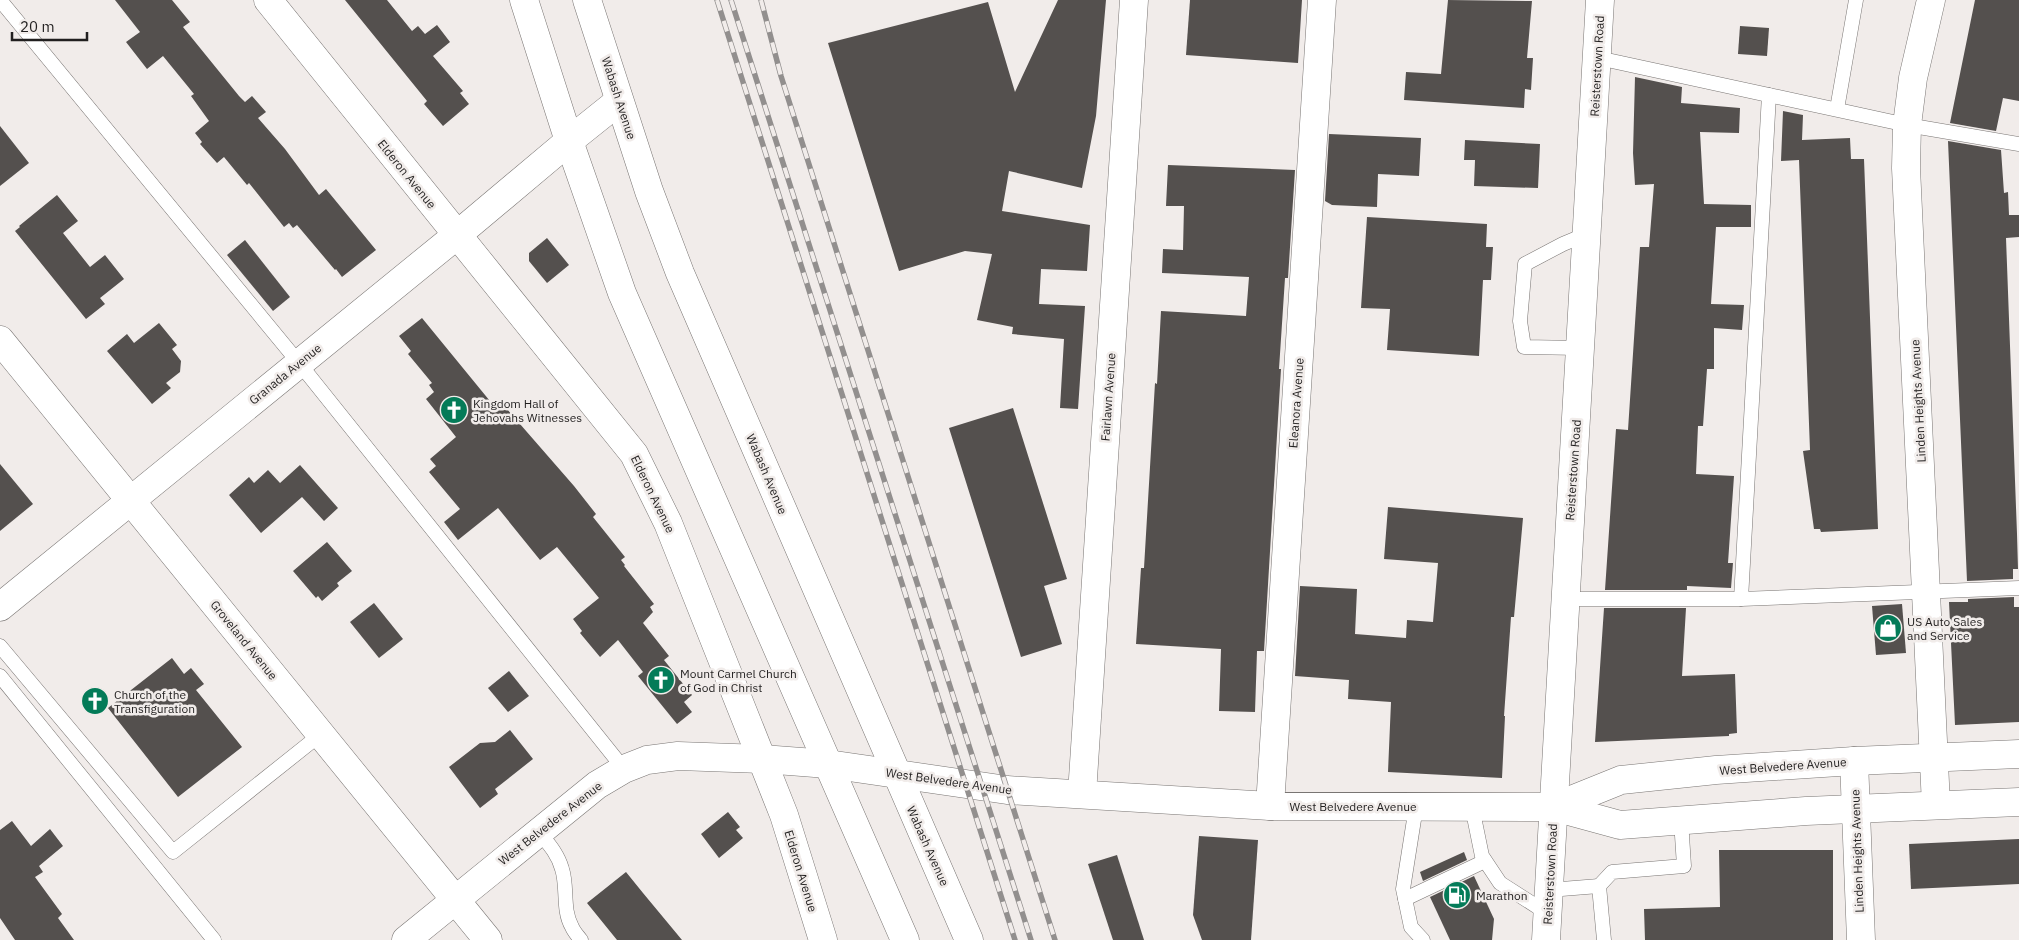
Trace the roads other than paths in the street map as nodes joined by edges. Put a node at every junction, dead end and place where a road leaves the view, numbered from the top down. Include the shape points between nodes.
1 (0, 0) edge
2 (268, 0) edge
3 (524, 0) edge
4 (587, 0) edge
5 (1134, 0) edge
6 (1322, 0) edge
7 (1600, 0) edge
8 (1856, 0) edge
9 (1931, 0) edge
10 (1598, 58) junction
11 (1769, 95) junction
12 (619, 101) junction
13 (1837, 109) junction
14 (1907, 125) junction
15 (569, 142) junction
16 (2019, 144) edge
17 (1587, 234) junction
18 (457, 235) junction
19 (0, 340) edge
20 (1580, 348) junction
21 (299, 363) junction
22 (131, 501) junction
23 (2019, 588) edge
24 (1927, 591) junction
25 (1565, 599) junction
26 (1741, 599) junction
27 (0, 607) edge
28 (0, 646) edge
29 (0, 676) edge
30 (321, 734) junction
31 (2019, 754) edge
32 (1933, 758) junction
33 (762, 759) junction
34 (1854, 761) junction
35 (828, 764) junction
36 (624, 769) junction
37 (896, 774) junction
38 (1082, 794) junction
39 (2019, 802) edge
40 (1936, 805) junction
41 (1270, 806) junction
42 (1416, 807) junction
43 (1472, 807) junction
44 (1554, 808) junction
45 (1856, 809) junction
46 (1681, 820) junction
47 (539, 832) junction
48 (1485, 861) junction
49 (1599, 886) junction
50 (1405, 899) junction
51 (455, 900) junction
52 (1548, 901) junction
53 (214, 940) edge
54 (406, 940) edge
55 (488, 940) edge
56 (581, 940) edge
57 (823, 940) edge
58 (905, 940) edge
59 (969, 940) edge
60 (1422, 940) edge
61 (1546, 940) edge
62 (1604, 940) edge
63 (1861, 940) edge

1 - 21 lane
2 - 18 street, Elderon Avenue
3 - 15 street
4 - 12 street, Wabash Avenue
5 - 38 street, Fairlawn Avenue
6 - 41 street, Eleanora Avenue
7 - 10 street, Reisterstown Road
8 - 13 lane
9 - 14 street, Linden Heights Avenue via 1913,78
10 - 11 lane
10 - 17 street, Reisterstown Road
11 - 13 lane
11 - 26 lane
12 - 15 street, Granada Avenue
12 - 37 street, Wabash Avenue via 680,273
13 - 14 lane
14 - 16 lane
14 - 24 street, Linden Heights Avenue via 1906,168
15 - 18 street, Granada Avenue
15 - 35 street via 622,293
17 - 20 street, Reisterstown Road
17 - 20 lane via 1525,264 1520,321 1524,347
18 - 21 street, Granada Avenue
18 - 33 street, Elderon Avenue via 634,454 668,523
19 - 22 street, Groveland Avenue
20 - 25 street, Reisterstown Road
21 - 22 street, Granada Avenue
21 - 36 lane
22 - 27 street, Granada Avenue
22 - 30 street, Groveland Avenue
23 - 24 lane
24 - 26 lane
24 - 32 street, Linden Heights Avenue
25 - 26 lane
25 - 44 street, Reisterstown Road
28 - 30 lane via 173,852
29 - 53 lane
30 - 51 street, Groveland Avenue
31 - 32 street, West Belvedere Avenue
32 - 34 street, West Belvedere Avenue
32 - 40 street, Linden Heights Avenue
33 - 35 street, West Belvedere Avenue
33 - 36 street, West Belvedere Avenue via 678,756 647,760
33 - 57 street, Elderon Avenue via 784,815
34 - 44 street, West Belvedere Avenue via 1621,780
34 - 45 street, Linden Heights Avenue
35 - 37 street, West Belvedere Avenue
35 - 58 street
36 - 47 street, West Belvedere Avenue via 597,785
37 - 38 street, West Belvedere Avenue via 989,789
37 - 59 street, Wabash Avenue
38 - 41 street, West Belvedere Avenue
39 - 40 street, West Belvedere Avenue
40 - 45 street, West Belvedere Avenue
41 - 42 street, West Belvedere Avenue
42 - 43 street, West Belvedere Avenue
42 - 50 lane via 1403,889
43 - 44 street, West Belvedere Avenue
43 - 48 lane
44 - 46 street, West Belvedere Avenue via 1620,825
44 - 52 street, Reisterstown Road
45 - 46 street, West Belvedere Avenue
45 - 63 street, Linden Heights Avenue
46 - 49 lane via 1684,866 1612,872
47 - 51 street, West Belvedere Avenue
47 - 56 lane via 556,853 562,868 571,926
48 - 50 lane
48 - 52 lane via 1500,883
49 - 52 lane
49 - 62 lane
50 - 60 lane via 1411,927
51 - 54 street, West Belvedere Avenue
51 - 55 street, Groveland Avenue
52 - 61 street, Reisterstown Road

